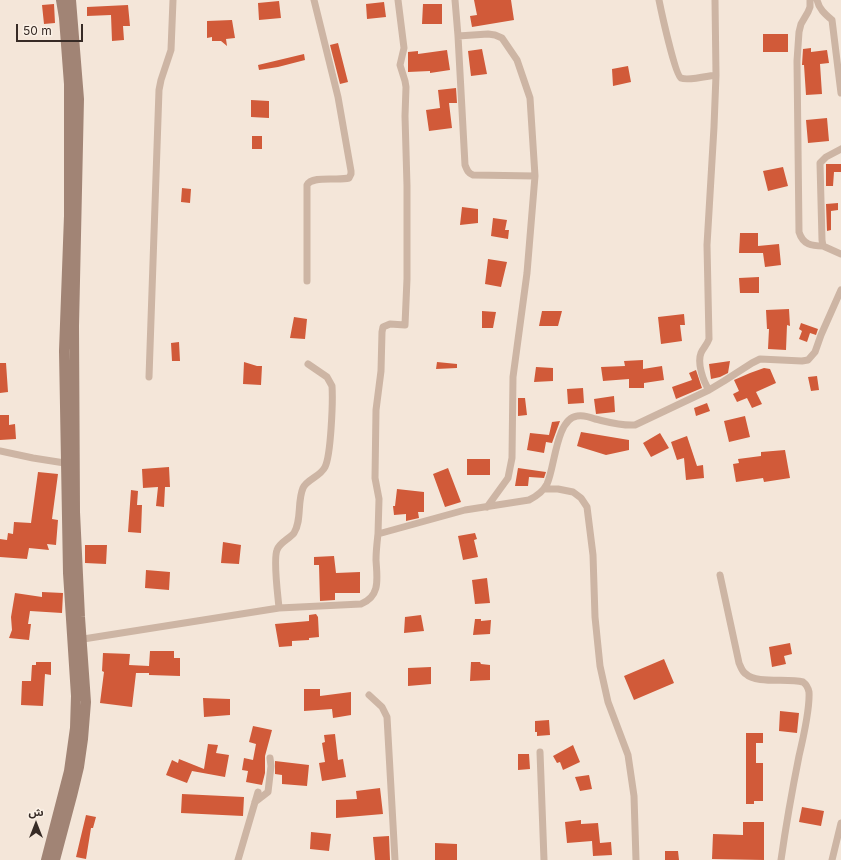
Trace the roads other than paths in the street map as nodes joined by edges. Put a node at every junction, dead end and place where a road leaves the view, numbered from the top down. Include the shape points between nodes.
1 (61, 0) edge
2 (71, 0) edge
3 (173, 0) edge
4 (314, 0) edge
5 (398, 0) edge
6 (456, 0) edge
7 (659, 0) edge
8 (714, 0) edge
9 (810, 0) edge
10 (817, 0) edge
11 (458, 36) junction
12 (716, 75) junction
13 (841, 93) edge
14 (841, 149) edge
15 (535, 176) junction
16 (823, 246) junction
17 (841, 254) edge
18 (307, 281) dead end
19 (841, 290) edge
20 (308, 364) dead end
21 (150, 377) dead end
22 (709, 390) junction
23 (0, 451) edge
24 (71, 464) junction
25 (544, 489) junction
26 (487, 506) junction
27 (378, 534) junction
28 (720, 575) dead end
29 (279, 608) junction
30 (77, 640) junction
31 (369, 695) dead end
32 (540, 752) dead end
33 (270, 758) dead end
34 (258, 792) dead end
35 (255, 802) junction
36 (841, 823) edge
37 (46, 860) edge
38 (55, 860) edge
39 (238, 860) edge
40 (395, 860) edge
41 (544, 860) edge
42 (636, 860) edge
43 (781, 860) edge
44 (832, 860) edge

1 - 24 main road via 69,84 64,351
2 - 24 main road via 79,99
3 - 21 street via 171,50 159,90
4 - 18 street via 338,97 351,174 343,180 313,179 308,182
5 - 27 street via 404,48 400,65 406,87 404,116 407,279 405,325 386,325 382,332 376,410 375,478 379,499
6 - 11 street
7 - 12 street via 679,76 689,78
8 - 12 street
9 - 16 street via 810,7 799,28 799,232 809,245
10 - 13 street via 818,6 832,20
11 - 15 street via 495,35 502,38 517,60 530,98
11 - 15 street via 467,170 473,175
12 - 22 street via 706,245 708,339 700,354 702,379
14 - 16 street via 820,163
15 - 26 street via 527,273 513,377 511,465 508,478
16 - 17 street
19 - 22 street via 815,352 808,360 760,360
20 - 29 street via 327,377 332,386 328,455 323,470 303,488 294,532 276,550
22 - 25 street via 635,425 578,415 570,418 560,435
23 - 24 street
24 - 30 main road via 75,512
25 - 26 street via 538,496 529,500
25 - 42 street via 573,492 587,507 593,555 600,666 608,702 628,755 634,796
26 - 27 street
27 - 29 street via 376,590 369,601 361,604
28 - 43 street via 743,672 756,679 800,681 805,683 808,689 806,720
29 - 30 street
30 - 37 main road via 73,747
30 - 38 main road via 86,702 83,739 72,796
31 - 40 street via 382,707 387,717
32 - 41 street
33 - 35 street via 268,792
34 - 35 street
35 - 39 street
36 - 44 street

